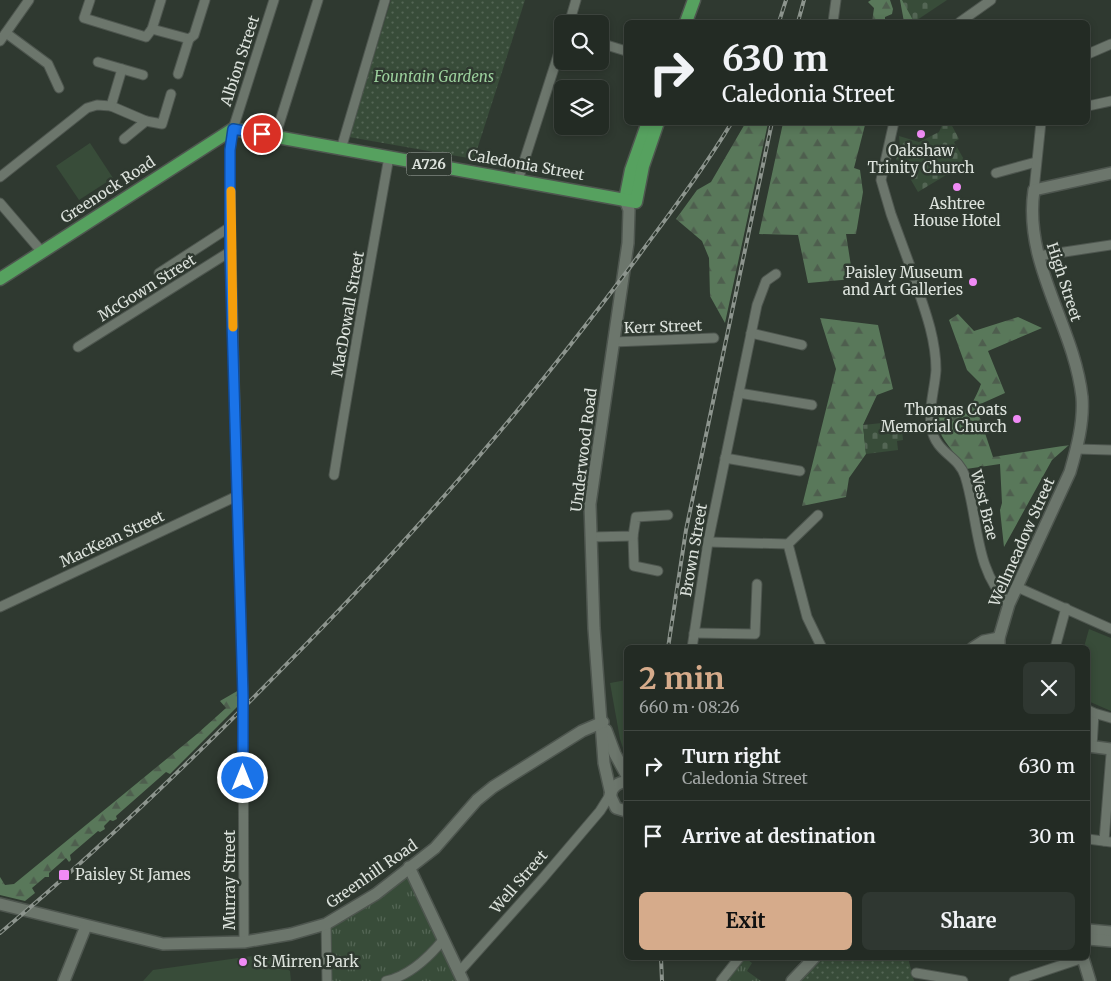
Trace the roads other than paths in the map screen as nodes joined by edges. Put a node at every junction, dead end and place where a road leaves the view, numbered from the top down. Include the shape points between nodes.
1 (29, 0) edge
2 (90, 0) edge
3 (161, 0) edge
4 (205, 0) edge
5 (274, 0) edge
6 (318, 0) edge
7 (385, 0) edge
8 (576, 0) edge
9 (694, 0) edge
10 (703, 0) edge
11 (836, 0) edge
12 (991, 0) edge
13 (572, 15) edge
14 (687, 20) edge
15 (695, 20) edge
16 (833, 20) edge
17 (963, 20) edge
18 (152, 29) junction
19 (6, 33) junction
20 (189, 39) junction
21 (0, 41) edge
22 (1111, 44) edge
23 (609, 46) edge
24 (624, 50) edge
25 (1090, 53) edge
26 (98, 62) dead end
27 (554, 68) edge
28 (122, 69) junction
29 (178, 74) dead end
30 (143, 76) dead end
31 (59, 88) dead end
32 (171, 94) dead end
33 (1111, 101) edge
34 (112, 106) junction
35 (1090, 106) edge
36 (146, 121) junction
37 (647, 125) edge
38 (657, 125) edge
39 (893, 125) edge
40 (1041, 125) edge
41 (233, 129) junction
42 (275, 137) junction
43 (124, 139) dead end
44 (341, 149) junction
45 (389, 157) junction
46 (1036, 162) junction
47 (996, 173) dead end
48 (1111, 173) edge
49 (0, 177) edge
50 (518, 180) junction
51 (1034, 190) junction
52 (631, 201) junction
53 (0, 203) edge
54 (230, 227) junction
55 (1111, 245) edge
56 (230, 251) junction
57 (42, 252) junction
58 (1038, 256) junction
59 (159, 273) dead end
60 (776, 274) dead end
61 (0, 279) edge
62 (751, 333) junction
63 (714, 338) dead end
64 (613, 342) junction
65 (802, 345) dead end
66 (78, 347) dead end
67 (738, 393) junction
68 (812, 405) dead end
69 (1077, 449) junction
70 (1111, 450) edge
71 (725, 458) junction
72 (800, 472) dead end
73 (334, 475) dead end
74 (237, 496) junction
75 (818, 515) dead end
76 (668, 516) dead end
77 (633, 536) junction
78 (591, 537) junction
79 (708, 542) junction
80 (788, 544) junction
81 (658, 571) dead end
82 (757, 584) dead end
83 (1017, 587) junction
84 (1010, 604) junction
85 (0, 607) edge
86 (1066, 608) junction
87 (1111, 629) edge
88 (694, 633) junction
89 (999, 643) edge
90 (692, 645) edge
91 (821, 645) edge
92 (978, 645) edge
93 (1056, 645) edge
94 (1091, 712) edge
95 (1111, 718) edge
96 (603, 722) junction
97 (1090, 747) edge
98 (1111, 749) edge
99 (1111, 754) edge
100 (624, 770) edge
101 (624, 782) edge
102 (610, 794) junction
103 (600, 811) junction
104 (623, 811) edge
105 (1090, 839) edge
106 (1107, 842) edge
107 (409, 867) junction
108 (0, 904) edge
109 (326, 924) junction
110 (86, 926) junction
111 (1090, 930) edge
112 (1111, 932) edge
113 (1090, 939) edge
114 (443, 940) junction
115 (1111, 940) edge
116 (244, 942) junction
117 (737, 960) edge
118 (812, 960) edge
119 (1077, 960) edge
120 (1084, 960) edge
121 (916, 973) dead end
122 (461, 976) edge
123 (937, 979) edge
124 (64, 981) edge
125 (327, 981) edge
126 (386, 981) edge
127 (721, 981) edge
128 (792, 981) edge
129 (963, 981) edge
130 (1014, 981) edge
131 (1090, 981) edge

1 - 19 street
2 - 18 street via 84,18 146,37
3 - 18 street
4 - 20 street via 194,35
5 - 41 street, Albion Street
6 - 42 street
7 - 44 street
8 - 13 street
9 - 14 main road
10 - 15 main road
11 - 16 street
12 - 17 street
18 - 20 street
19 - 21 street
19 - 31 street via 48,64
20 - 29 street
22 - 25 street
23 - 24 street
26 - 28 street
27 - 50 street
28 - 30 street
28 - 34 street
32 - 36 street via 162,124
33 - 35 street
34 - 36 street
34 - 49 street via 97,104 87,108
36 - 43 street
37 - 52 main road via 630,170
38 - 52 main road
39 - 84 street, West Brae via 881,180 935,346 931,426 937,445 962,469 988,572 995,588
40 - 46 street, High Street
41 - 42 main road, Caledonia Street / A726
41 - 54 street, Murray Street
41 - 57 main road, Greenock Road
42 - 44 main road, Caledonia Street / A726
44 - 45 main road, Caledonia Street / A726
45 - 50 main road, Caledonia Street / A726
45 - 73 street, MacDowall Street
46 - 47 street
46 - 51 street, High Street
48 - 51 street
50 - 52 main road, Caledonia Street / A726
51 - 58 street, High Street via 1034,235
52 - 64 street, Underwood Road
53 - 57 street
54 - 56 street, Murray Street
54 - 59 street
55 - 58 street
56 - 66 street, McGown Street
56 - 74 street, Murray Street
57 - 61 main road, Greenock Road
58 - 69 street, High Street via 1082,397
60 - 62 street, Brown Street via 766,280
62 - 65 street
62 - 67 street, Brown Street
63 - 64 street, Kerr Street
64 - 78 street, Underwood Road via 590,504
67 - 68 street
67 - 71 street, Brown Street
69 - 70 street
69 - 83 street, Wellmeadow Street via 1056,504
71 - 72 street
71 - 79 street, Brown Street
74 - 85 street, MacKean Street
74 - 116 street, Murray Street via 243,696
75 - 80 street
76 - 77 street via 636,516
77 - 78 street
77 - 81 street via 634,566
78 - 96 street, Underwood Road via 594,628
79 - 80 street
79 - 88 street, Brown Street
80 - 91 street via 807,617
82 - 88 street via 754,634
83 - 84 street, Wellmeadow Street
83 - 86 street
84 - 89 street, Wellmeadow Street
86 - 87 street
86 - 93 street
88 - 90 street, Brown Street
89 - 92 street via 984,641
94 - 95 street
94 - 97 street
96 - 100 street, Underwood Road
96 - 102 street, Underwood Road via 604,763
96 - 107 street, Greenhill Road via 582,731 493,787 435,848
97 - 98 street
99 - 106 street
101 - 102 street via 618,784
102 - 103 street, Well Street
102 - 104 street, Underwood Road via 613,805
103 - 104 street
103 - 122 street, Well Street
105 - 106 street
107 - 109 street, Greenhill Road via 376,894
107 - 114 street
108 - 110 street, Greenhill Road
109 - 116 street, Greenhill Road
109 - 125 street
110 - 116 street, Greenhill Road via 163,944
110 - 124 street
111 - 112 street
113 - 115 street
114 - 122 street
114 - 126 street via 412,969
117 - 127 street
118 - 128 street
119 - 130 street
120 - 131 street
121 - 123 street
123 - 129 street

